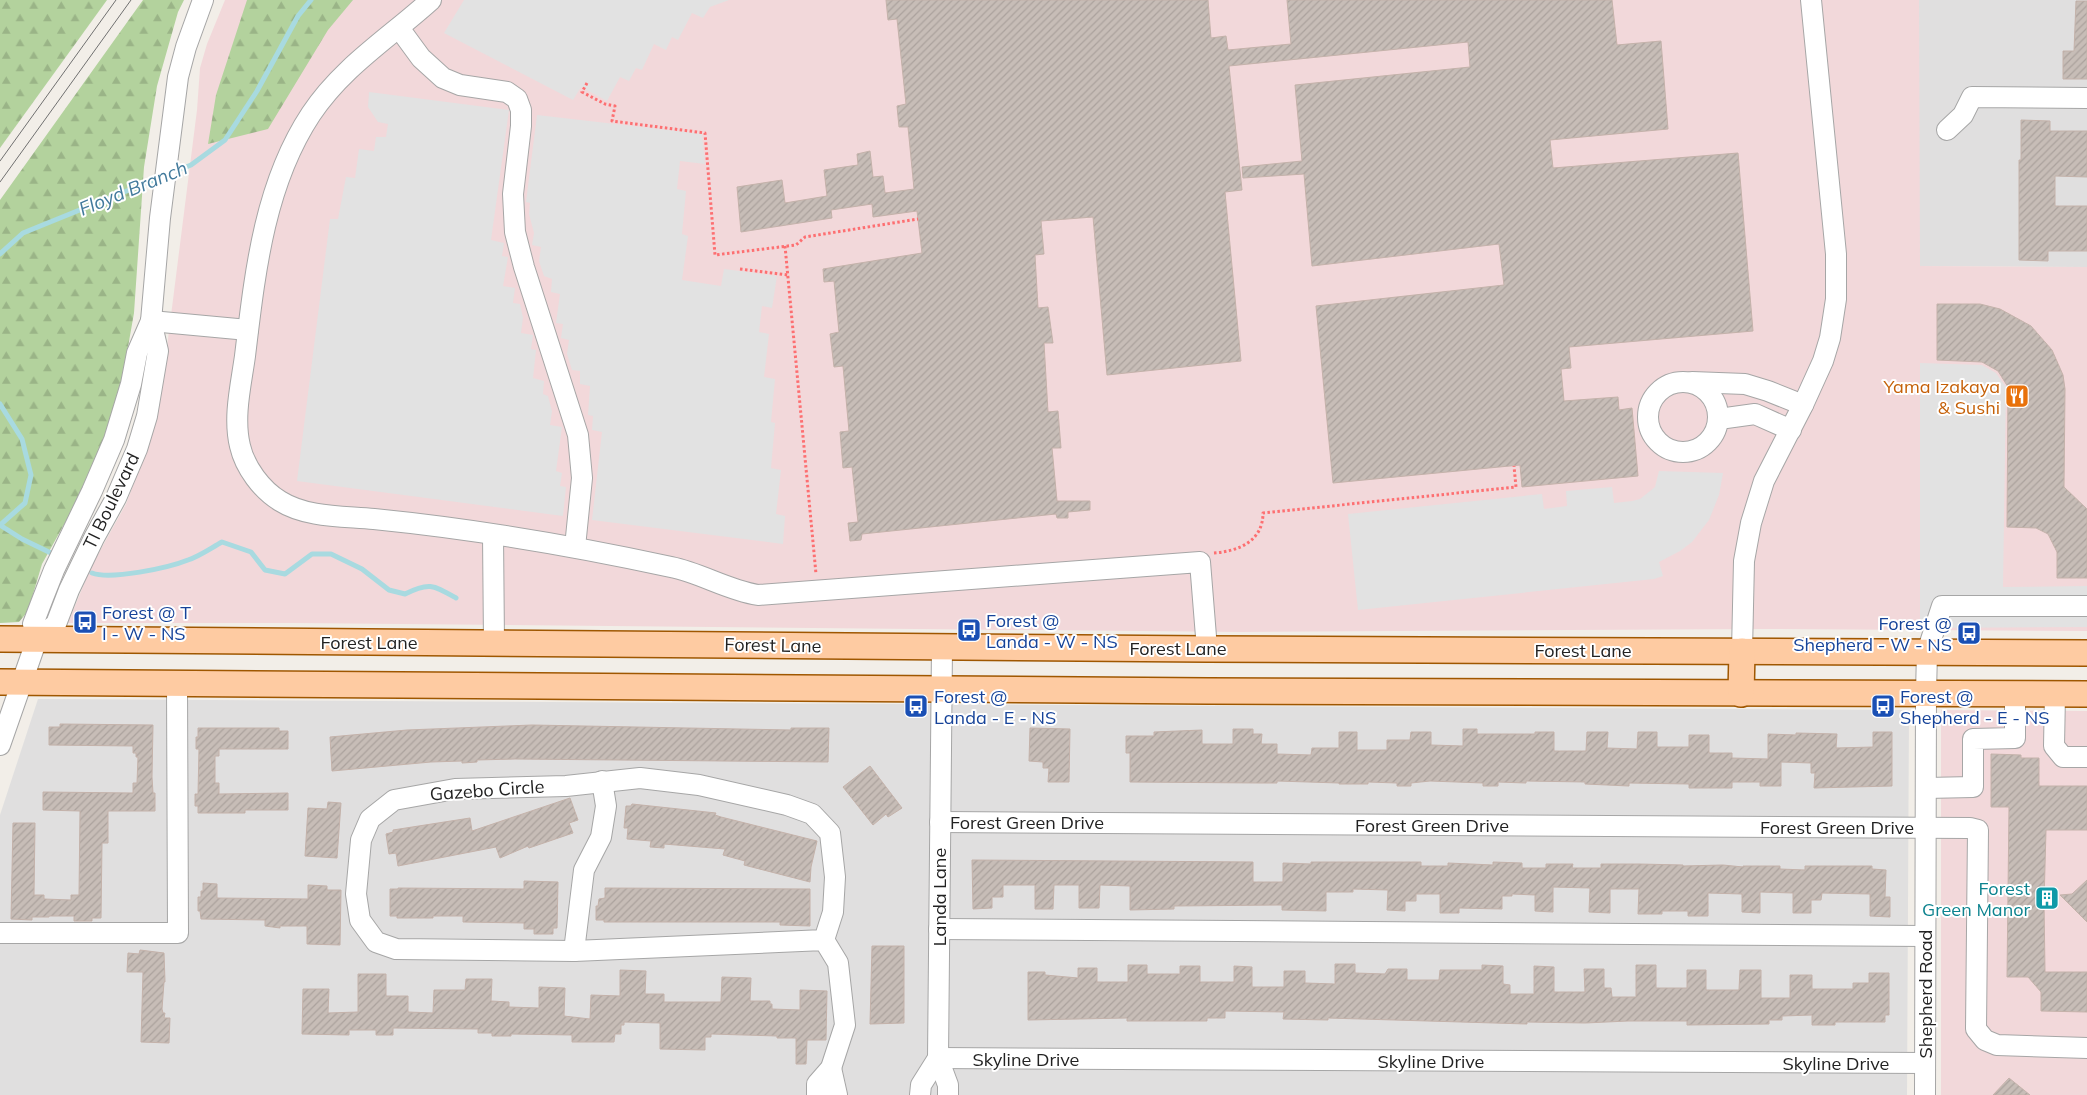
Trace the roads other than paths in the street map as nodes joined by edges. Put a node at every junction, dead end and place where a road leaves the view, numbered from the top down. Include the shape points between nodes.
1 (203, 0) edge
2 (431, 0) edge
3 (1811, 0) edge
4 (399, 28) junction
5 (2087, 98) edge
6 (1947, 130) dead end
7 (150, 321) junction
8 (248, 330) junction
9 (1688, 382) junction
10 (1803, 405) junction
11 (1719, 420) junction
12 (1791, 430) junction
13 (493, 535) junction
14 (575, 547) junction
15 (2087, 606) edge
16 (0, 639) edge
17 (37, 639) junction
18 (494, 643) junction
19 (942, 647) junction
20 (1208, 648) junction
21 (1742, 651) junction
22 (1927, 652) junction
23 (2087, 653) edge
24 (10, 682) edge
25 (177, 683) junction
26 (492, 685) junction
27 (941, 689) junction
28 (1208, 691) junction
29 (1926, 693) junction
30 (1741, 694) junction
31 (2015, 694) junction
32 (2055, 694) junction
33 (2087, 694) edge
34 (0, 745) edge
35 (2087, 757) edge
36 (602, 781) junction
37 (1926, 788) junction
38 (940, 822) junction
39 (1925, 828) junction
40 (939, 929) junction
41 (0, 933) edge
42 (1925, 936) junction
43 (824, 940) junction
44 (574, 951) junction
45 (2087, 1048) edge
46 (938, 1058) junction
47 (1925, 1063) junction
48 (831, 1068) junction
49 (817, 1095) edge
50 (837, 1095) edge
51 (920, 1095) edge
52 (948, 1095) edge
53 (1925, 1095) edge

1 - 7 street, TI Boulevard via 178,77
2 - 4 street
3 - 10 street via 1837,271 1836,305 1830,338
4 - 8 street via 344,73 300,131 268,212
4 - 14 street via 421,58 442,78 460,85 507,92 516,99 521,110 522,126 513,194 515,232 578,435 582,478
5 - 6 street via 1972,97 1963,115
7 - 8 street
7 - 17 street, TI Boulevard via 137,353 114,440 42,598 33,624
8 - 13 street via 238,434 249,467 270,494 289,506 313,513
9 - 10 street via 1745,384
9 - 11 street via 1698,385 1714,399
9 - 11 street via 1668,386 1653,400 1648,418 1659,444 1676,452 1695,451 1712,439
10 - 12 street
11 - 12 street via 1755,414
12 - 21 street via 1764,481 1750,523 1744,561
13 - 14 street
13 - 18 street
14 - 20 street via 682,569 758,595 1200,562
15 - 22 street, Shepherd Road via 1942,606
16 - 17 main road, Forest Lane
17 - 18 main road, Forest Lane
17 - 24 street, TI Boulevard
18 - 19 main road, Forest Lane
18 - 26 main road
19 - 20 main road, Forest Lane
19 - 27 street, Landa Lane
20 - 21 main road, Forest Lane
20 - 28 main road
21 - 22 main road, Forest Lane
21 - 30 main road
22 - 23 main road, Forest Lane
22 - 29 street, Shepherd Road
24 - 25 main road
24 - 34 street, TI Boulevard
25 - 26 main road
25 - 41 street via 178,933
26 - 27 main road
27 - 28 main road
27 - 38 street, Landa Lane
28 - 30 main road
29 - 30 main road
29 - 31 main road
29 - 37 street, Shepherd Road
31 - 32 main road
31 - 37 street via 2015,738 1973,739 1974,787
32 - 33 main road
32 - 35 street via 2054,746 2064,757
36 - 43 street, Gazebo Circle via 640,778 698,785 787,805 812,814 830,833 835,877 833,912
36 - 44 street via 606,806 601,837 584,870
36 - 44 street, Gazebo Circle via 566,786 455,789 394,800 370,819 361,840 356,894 360,920 376,942 396,949
37 - 39 street, Shepherd Road
38 - 39 street, Forest Green Drive
38 - 40 street, Landa Lane
39 - 42 street, Shepherd Road
39 - 45 street, Forest Green Drive via 1978,830 1976,1029 1985,1040 1997,1045
40 - 42 street
40 - 46 street, Landa Lane
42 - 47 street, Shepherd Road
43 - 44 street, Gazebo Circle
43 - 48 street via 838,963 845,1025
46 - 47 street, Skyline Drive
46 - 51 street via 921,1085
46 - 52 street via 948,1085
47 - 53 street, Shepherd Road
48 - 49 street via 817,1084
48 - 50 street

